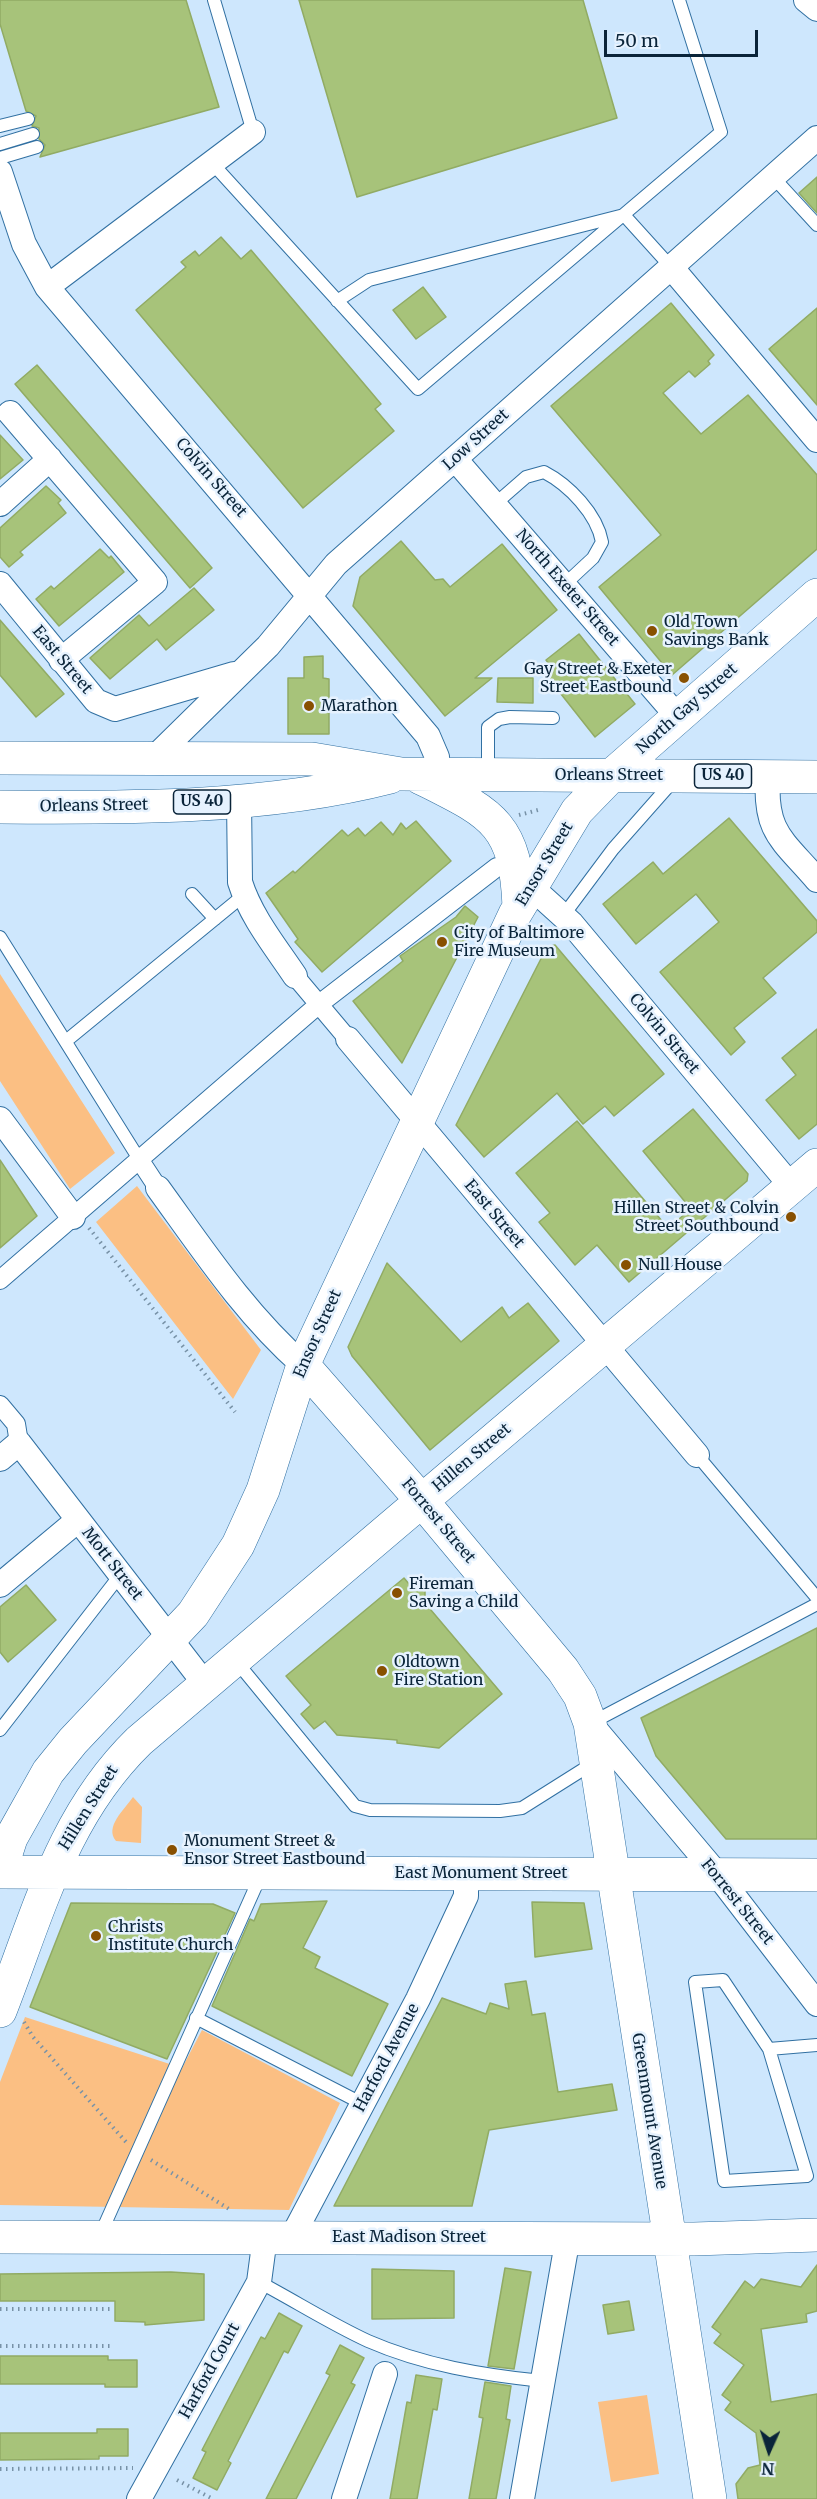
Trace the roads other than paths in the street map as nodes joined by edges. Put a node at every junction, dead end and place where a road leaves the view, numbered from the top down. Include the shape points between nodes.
1 (214, 0) edge
2 (679, 0) edge
3 (806, 0) edge
4 (817, 9) edge
5 (28, 119) dead end
6 (0, 126) edge
7 (253, 132) joint
8 (33, 134) dead end
9 (817, 138) edge
10 (0, 144) edge
11 (37, 147) dead end
12 (0, 158) edge
13 (212, 163) junction
14 (0, 172) edge
15 (773, 177) junction
16 (624, 215) junction
17 (817, 225) edge
18 (671, 267) junction
19 (47, 287) junction
20 (337, 301) junction
21 (10, 413) dead end
22 (814, 430) edge
23 (50, 459) junction
24 (455, 459) junction
25 (0, 504) edge
26 (495, 504) junction
27 (0, 584) edge
28 (564, 585) junction
29 (309, 593) junction
30 (817, 595) edge
31 (61, 660) junction
32 (242, 671) junction
33 (678, 717) junction
34 (553, 718) dead end
35 (0, 758) edge
36 (152, 760) junction
37 (417, 774) junction
38 (488, 774) junction
39 (612, 775) junction
40 (678, 775) junction
41 (768, 776) junction
42 (817, 777) edge
43 (239, 800) junction
44 (0, 807) edge
45 (497, 867) dead end
46 (817, 880) edge
47 (192, 894) dead end
48 (244, 895) junction
49 (524, 897) junction
50 (563, 916) junction
51 (215, 919) junction
52 (0, 937) edge
53 (295, 976) joint
54 (318, 1005) junction
55 (348, 1039) joint
56 (66, 1041) junction
57 (0, 1119) edge
58 (416, 1120) junction
59 (138, 1159) junction
60 (817, 1165) edge
61 (792, 1186) junction
62 (158, 1188) joint
63 (75, 1215) junction
64 (0, 1280) edge
65 (605, 1345) junction
66 (303, 1365) junction
67 (0, 1405) edge
68 (19, 1443) junction
69 (697, 1455) joint
70 (0, 1459) edge
71 (422, 1501) junction
72 (78, 1520) junction
73 (121, 1574) junction
74 (0, 1585) edge
75 (817, 1598) edge
76 (817, 1604) edge
77 (170, 1640) junction
78 (235, 1660) junction
79 (205, 1684) junction
80 (590, 1723) junction
81 (0, 1730) edge
82 (596, 1761) junction
83 (0, 1872) edge
84 (52, 1873) junction
85 (261, 1873) junction
86 (466, 1873) junction
87 (613, 1873) junction
88 (717, 1874) junction
89 (817, 1875) edge
90 (817, 2004) edge
91 (12, 2016) edge
92 (196, 2018) junction
93 (817, 2045) edge
94 (769, 2049) junction
95 (363, 2104) junction
96 (817, 2235) edge
97 (0, 2237) edge
98 (99, 2237) junction
99 (278, 2237) junction
100 (568, 2237) junction
101 (669, 2237) junction
102 (259, 2282) junction
103 (385, 2374) dead end
104 (542, 2380) junction
105 (139, 2499) edge
106 (344, 2499) edge
107 (522, 2499) edge
108 (710, 2499) edge

1 - 7 lane
2 - 16 lane via 721,132
3 - 4 street
5 - 6 lane
7 - 13 street
8 - 10 lane
9 - 15 street, Low Street
11 - 12 lane
13 - 19 street
13 - 20 lane
14 - 19 street, Colvin Street via 24,244
15 - 17 lane
15 - 18 street, Low Street
16 - 18 lane
16 - 20 lane via 369,280
16 - 20 lane via 418,389
18 - 22 street
18 - 24 street, Low Street
19 - 29 street, Colvin Street
21 - 23 street
23 - 25 street
23 - 31 street via 154,582
24 - 26 street, North Exeter Street
24 - 29 street, Low Street via 336,564
26 - 28 street, North Exeter Street
26 - 28 lane via 526,477 544,472 558,480 599,525 602,542 598,550
27 - 31 street, East Street
28 - 33 street, North Exeter Street
29 - 32 street, Low Street
29 - 37 street, Colvin Street via 428,736 437,757
30 - 33 main road, North Gay Street
31 - 32 street, East Street via 96,701 116,709
32 - 36 street, Low Street
33 - 39 main road, North Gay Street
34 - 38 lane via 510,717 499,719 488,728
35 - 36 main road, Orleans Street / US 40
36 - 37 main road, Orleans Street / US 40 via 312,759
37 - 38 main road, Orleans Street / US 40
37 - 43 main road, Orleans Street / US 40 via 316,793
37 - 49 main road via 480,808 495,821 507,839
38 - 39 main road, Orleans Street / US 40
39 - 40 main road, Orleans Street / US 40
39 - 49 main road, Ensor Street via 577,811
40 - 41 main road, Orleans Street / US 40
40 - 50 lane via 613,849
41 - 42 main road, Orleans Street / US 40
41 - 46 street via 766,802 774,829
43 - 44 main road, Orleans Street / US 40 via 109,808
43 - 48 street, East Street via 240,882
45 - 54 street
47 - 51 lane
48 - 51 lane
48 - 53 street, East Street
49 - 50 street, Colvin Street
49 - 58 main road, Ensor Street
50 - 61 street, Colvin Street
51 - 56 lane
52 - 56 lane
53 - 54 street, East Street
54 - 55 street, East Street
54 - 59 street
55 - 58 street, East Street
56 - 59 lane
57 - 63 street
58 - 65 street, East Street
58 - 66 main road, Ensor Street
59 - 62 street, Forrest Street
59 - 63 street
60 - 61 main road, Hillen Street
61 - 65 main road, Hillen Street
62 - 66 street, Forrest Street via 267,1333
63 - 64 street
65 - 69 street, East Street
65 - 71 main road, Hillen Street
66 - 71 main road, Forrest Street
66 - 77 main road, Ensor Street via 250,1521 214,1585
67 - 68 street via 16,1424
68 - 70 street
68 - 72 street, Mott Street
69 - 75 lane, East Street
71 - 78 main road, Hillen Street
71 - 80 main road, Forrest Street via 563,1670 580,1696
72 - 73 street, Mott Street
72 - 74 street
73 - 77 street, Mott Street
73 - 81 lane
76 - 80 lane
77 - 79 street, Mott Street
77 - 83 main road, Ensor Street via 48,1772 11,1838
78 - 79 main road, Hillen Street
78 - 82 lane via 355,1806 370,1810 522,1808
79 - 84 main road, Hillen Street via 117,1763 70,1833
80 - 82 main road, Greenmount Avenue
80 - 88 street, Forrest Street
82 - 87 main road, Greenmount Avenue
83 - 84 main road, East Monument Street
84 - 85 main road, East Monument Street
84 - 91 main road
85 - 86 main road, East Monument Street
85 - 92 lane
86 - 87 main road, East Monument Street
86 - 95 street, Harford Avenue via 466,1896
87 - 88 main road, East Monument Street
87 - 101 main road, Greenmount Avenue
88 - 89 main road, East Monument Street
88 - 90 street, Forrest Street
92 - 95 lane
92 - 98 lane
93 - 94 lane
94 - 94 lane via 723,1980 694,1982 724,2181 807,2176
95 - 99 street, Harford Avenue
96 - 101 main road, East Madison Street
97 - 98 main road, East Madison Street
98 - 99 main road, East Madison Street
99 - 100 main road, East Madison Street
99 - 102 street, Harford Court
100 - 101 main road, East Madison Street
100 - 104 street
101 - 108 main road, Greenmount Avenue
102 - 104 lane via 368,2341 445,2366 493,2376
102 - 105 street, Harford Court
103 - 106 street
104 - 107 street

